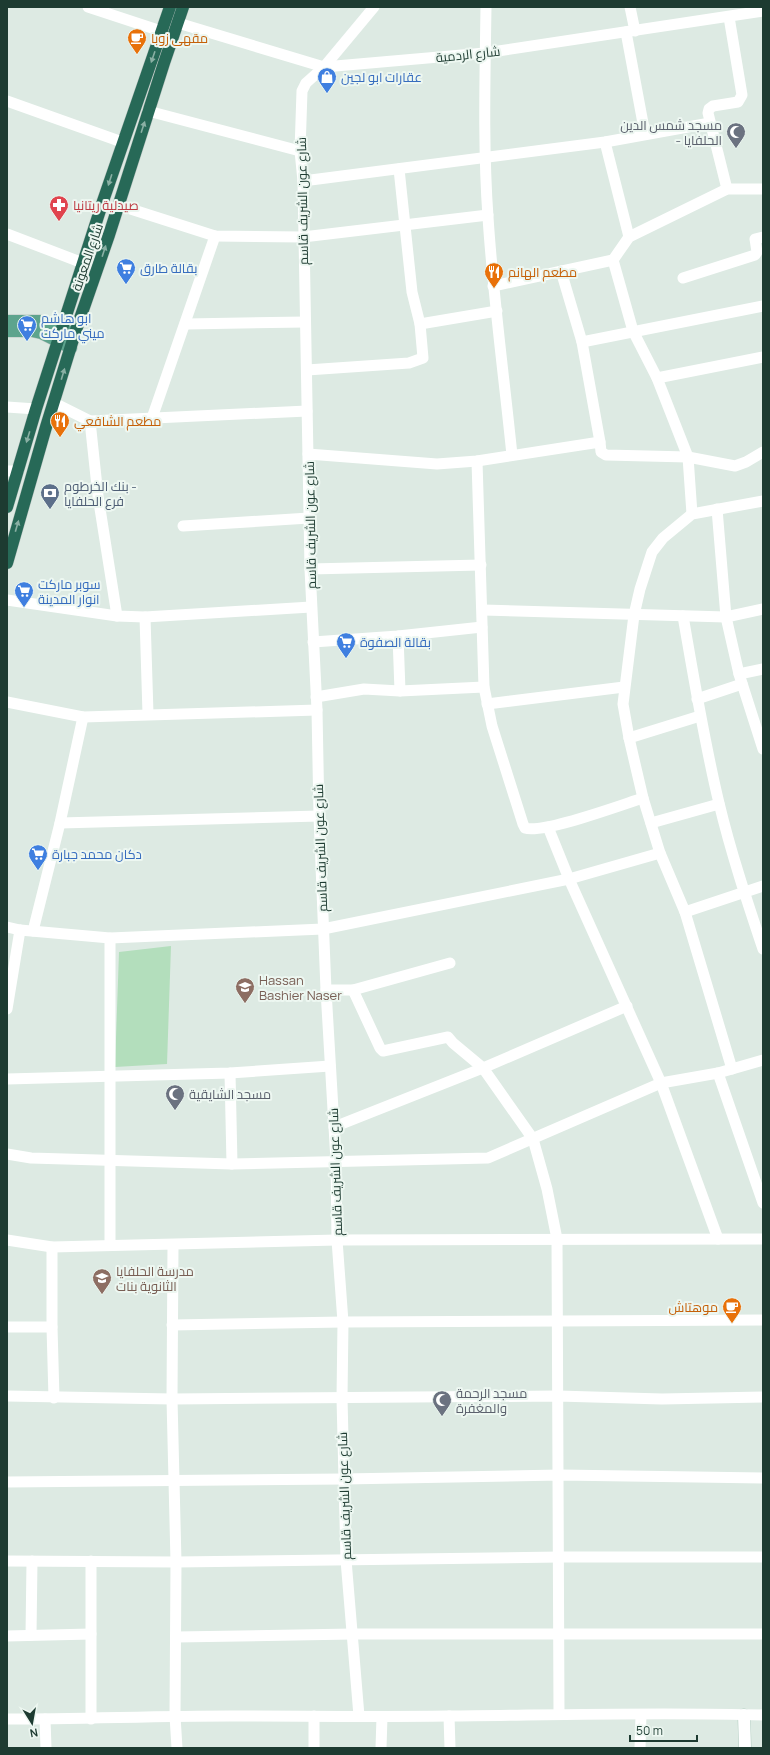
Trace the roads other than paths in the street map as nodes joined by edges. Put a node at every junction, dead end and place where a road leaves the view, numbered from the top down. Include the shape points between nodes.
1 (88, 7) edge
2 (170, 7) edge
3 (183, 7) edge
4 (374, 7) edge
5 (486, 7) edge
6 (630, 7) edge
7 (763, 12) edge
8 (729, 17) junction
9 (178, 22) junction
10 (161, 31) junction
11 (630, 31) junction
12 (485, 54) junction
13 (324, 67) junction
14 (7, 101) edge
15 (148, 111) junction
16 (710, 123) junction
17 (645, 134) junction
18 (122, 142) junction
19 (605, 142) junction
20 (300, 151) junction
21 (486, 157) junction
22 (399, 169) junction
23 (302, 181) junction
24 (726, 189) junction
25 (763, 189) edge
26 (118, 205) junction
27 (488, 215) junction
28 (405, 224) junction
29 (7, 234) edge
30 (215, 236) junction
31 (303, 237) junction
32 (629, 237) junction
33 (763, 237) edge
34 (613, 260) junction
35 (83, 263) junction
36 (561, 271) junction
37 (683, 278) dead end
38 (493, 286) junction
39 (763, 306) edge
40 (497, 311) junction
41 (7, 321) edge
42 (305, 322) junction
43 (186, 324) junction
44 (420, 324) junction
45 (62, 330) junction
46 (7, 331) edge
47 (633, 331) junction
48 (75, 333) junction
49 (57, 342) junction
50 (582, 342) junction
51 (71, 348) junction
52 (763, 357) edge
53 (307, 370) junction
54 (657, 378) junction
55 (54, 403) junction
56 (7, 407) edge
57 (36, 409) junction
58 (307, 411) junction
59 (152, 418) junction
60 (90, 421) junction
61 (600, 442) junction
62 (763, 452) edge
63 (308, 454) junction
64 (512, 455) junction
65 (688, 457) junction
66 (477, 461) junction
67 (12, 471) edge
68 (763, 501) edge
69 (7, 507) edge
70 (717, 509) junction
71 (692, 514) junction
72 (309, 518) junction
73 (183, 526) dead end
74 (7, 563) edge
75 (481, 565) junction
76 (310, 569) junction
77 (7, 600) edge
78 (311, 607) junction
79 (763, 609) edge
80 (483, 610) junction
81 (634, 615) junction
82 (117, 616) junction
83 (683, 616) junction
84 (145, 617) junction
85 (726, 617) junction
86 (482, 627) junction
87 (398, 636) junction
88 (313, 642) junction
89 (763, 669) edge
90 (740, 679) junction
91 (484, 687) junction
92 (624, 688) junction
93 (400, 691) junction
94 (316, 697) junction
95 (697, 699) junction
96 (7, 702) edge
97 (487, 704) junction
98 (317, 710) junction
99 (148, 714) junction
100 (700, 716) junction
101 (83, 718) junction
102 (629, 738) junction
103 (763, 749) edge
104 (643, 798) junction
105 (720, 804) junction
106 (319, 816) junction
107 (60, 823) junction
108 (651, 823) junction
109 (548, 827) junction
110 (660, 853) junction
111 (569, 879) junction
112 (763, 886) edge
113 (744, 893) junction
114 (685, 912) junction
115 (7, 927) edge
116 (323, 928) junction
117 (20, 930) junction
118 (33, 932) junction
119 (110, 938) junction
120 (763, 949) edge
121 (450, 963) dead end
122 (326, 990) junction
123 (353, 990) junction
124 (627, 1006) junction
125 (7, 1010) edge
126 (763, 1060) edge
127 (330, 1066) junction
128 (483, 1068) junction
129 (732, 1068) junction
130 (230, 1073) junction
131 (718, 1073) junction
132 (110, 1077) junction
133 (7, 1079) edge
134 (661, 1083) junction
135 (334, 1127) junction
136 (533, 1139) junction
137 (7, 1154) edge
138 (111, 1161) junction
139 (336, 1161) junction
140 (232, 1164) junction
141 (763, 1202) edge
142 (558, 1239) junction
143 (718, 1239) junction
144 (763, 1239) edge
145 (7, 1240) edge
146 (337, 1240) junction
147 (110, 1245) junction
148 (173, 1245) junction
149 (52, 1247) junction
150 (763, 1320) edge
151 (343, 1322) junction
152 (558, 1322) junction
153 (172, 1325) junction
154 (7, 1327) edge
155 (52, 1327) junction
156 (7, 1396) edge
157 (558, 1396) junction
158 (763, 1397) edge
159 (54, 1398) junction
160 (342, 1398) junction
161 (172, 1399) junction
162 (560, 1475) junction
163 (763, 1478) edge
164 (344, 1479) junction
165 (175, 1480) junction
166 (7, 1482) edge
167 (560, 1557) junction
168 (763, 1557) edge
169 (346, 1560) junction
170 (7, 1561) edge
171 (32, 1561) junction
172 (92, 1561) junction
173 (176, 1562) junction
174 (91, 1634) junction
175 (352, 1634) junction
176 (559, 1634) junction
177 (763, 1634) edge
178 (31, 1635) junction
179 (7, 1636) edge
180 (176, 1637) junction
181 (559, 1714) junction
182 (641, 1715) junction
183 (744, 1715) junction
184 (174, 1716) junction
185 (314, 1716) junction
186 (359, 1716) junction
187 (449, 1716) junction
188 (763, 1716) edge
189 (382, 1717) junction
190 (7, 1719) edge
191 (45, 1719) junction
192 (91, 1719) junction
193 (46, 1748) edge
194 (177, 1748) edge
195 (314, 1748) edge
196 (382, 1748) edge
197 (450, 1748) edge
198 (640, 1748) edge
199 (744, 1748) edge

1 - 10 street
2 - 10 highway, شارع المعونة
3 - 9 highway, شارع المعونة
4 - 13 street, شارع عون الشريف قاسم
5 - 12 street
6 - 11 street
7 - 8 street, شارع الردمية
8 - 11 street, شارع الردمية
8 - 16 street via 742,95 738,102 709,109
9 - 13 street, شارع الردمية
9 - 15 highway, شارع المعونة
10 -> 18 highway, شارع المعونة
11 - 12 street, شارع الردمية
11 - 17 street
12 - 13 street, شارع الردمية
12 - 21 street
13 - 20 street, شارع عون الشريف قاسم via 306,83 302,91
14 - 18 street
15 - 20 street
26 -> 15 highway, شارع المعونة
16 - 17 street
16 - 24 street
17 - 19 street
18 -> 35 highway, شارع المعونة
19 - 21 street
19 - 32 street
20 - 23 street, شارع عون الشريف قاسم
21 - 22 street
21 - 27 street
22 - 23 street
22 - 28 street
23 - 31 street, شارع عون الشريف قاسم
24 - 25 street
24 - 32 street
26 - 30 street
48 -> 26 highway, شارع المعونة
27 - 28 street
27 - 38 street
28 - 31 street
28 - 44 street via 412,292
29 - 35 street
30 - 31 street
30 - 43 street
31 - 42 street, شارع عون الشريف قاسم
32 - 34 street
33 - 37 street via 755,239 755,255
34 - 36 street
34 - 47 street
35 - 45 highway, شارع المعونة
36 - 38 street
36 - 50 street
38 - 40 street
39 - 47 street
40 - 44 street
40 - 64 street
41 - 45 main road via 42,321
42 - 43 street
42 - 53 street, شارع عون الشريف قاسم
43 - 59 street
44 - 53 street via 423,358 408,363
45 - 48 main road
45 - 49 highway, شارع المعونة
46 - 49 main road via 36,332
47 - 50 street
47 - 54 street
48 - 51 highway, شارع المعونة
49 - 51 main road
49 - 57 highway, شارع المعونة
50 - 61 street
55 -> 51 highway, شارع المعونة
52 - 54 street
53 - 58 street, شارع عون الشريف قاسم
54 - 65 street
55 - 60 street
74 -> 55 highway, شارع المعونة
56 - 57 street
57 -> 67 highway, شارع المعونة
58 - 59 street
58 - 63 street, شارع عون الشريف قاسم
59 - 60 street
60 - 82 street via 98,496
61 - 64 street
61 - 65 street via 602,452 606,455
62 - 65 street via 735,466
63 - 66 street via 423,464
63 - 72 street, شارع عون الشريف قاسم
64 - 66 street
65 - 71 street
66 - 75 street
67 - 69 highway, شارع المعونة
68 - 70 street
70 - 71 street
70 - 85 street
71 - 81 street via 663,538 652,552
72 - 73 street
72 - 76 street, شارع عون الشريف قاسم
75 - 76 street
75 - 80 street
76 - 78 street, شارع عون الشريف قاسم
77 - 82 street
78 - 84 street
78 - 88 street, شارع عون الشريف قاسم
79 - 85 street
80 - 81 street
80 - 86 street
81 - 83 street
81 - 92 street
82 - 84 street
83 - 85 street
83 - 95 street
84 - 99 street
85 - 90 street
86 - 87 street
86 - 91 street
87 - 88 street
87 - 93 street
88 - 94 street, شارع عون الشريف قاسم
89 - 90 street
90 - 95 street
90 - 103 street
91 - 93 street
91 - 97 street
92 - 97 street
92 - 102 street via 623,704
93 - 94 street via 364,689
94 - 98 street, شارع عون الشريف قاسم
95 - 100 street
96 - 101 street
97 - 109 street via 496,742 523,824 530,830
98 - 99 street
98 - 106 street, شارع عون الشريف قاسم
99 - 101 street
100 - 102 street
100 - 105 street
101 - 107 street
102 - 104 street
104 - 108 street
104 - 109 street
105 - 108 street
105 - 113 street
106 - 107 street
106 - 116 street, شارع عون الشريف قاسم
107 - 118 street
108 - 110 street
109 - 111 street
110 - 111 street
110 - 114 street
111 - 116 street
111 - 124 street
112 - 113 street
113 - 114 street
113 - 120 street
114 - 129 street
115 - 117 street
116 - 119 street
116 - 122 street, شارع عون الشريف قاسم
117 - 118 street
117 - 125 street
118 - 119 street
119 - 132 street
121 - 123 street
122 - 123 street
122 - 127 street, شارع عون الشريف قاسم
123 - 128 street via 383,1051 448,1037
124 - 128 street
124 - 134 street
126 - 129 street
127 - 130 street
127 - 135 street, شارع عون الشريف قاسم
128 - 135 street
128 - 136 street
129 - 131 street
130 - 132 street
130 - 140 street
131 - 134 street
131 - 141 street
132 - 133 street
132 - 138 street
134 - 136 street
134 - 143 street
135 - 139 street, شارع عون الشريف قاسم
136 - 139 street via 488,1158
136 - 142 street
137 - 138 street via 31,1158
138 - 140 street
138 - 147 street
139 - 140 street
139 - 146 street, شارع عون الشريف قاسم
142 - 143 street
142 - 146 street
142 - 152 street
143 - 144 street
145 - 149 street
146 - 148 street
146 - 151 street, شارع عون الشريف قاسم
147 - 148 street
147 - 149 street
148 - 153 street
149 - 155 street
150 - 152 street
151 - 152 street
151 - 153 street
151 - 160 street, شارع عون الشريف قاسم
152 - 157 street
153 - 161 street
154 - 155 street
155 - 159 street
156 - 159 street
157 - 158 street via 662,1399
157 - 160 street
157 - 162 street
159 - 161 street
160 - 161 street
160 - 164 street, شارع عون الشريف قاسم
161 - 165 street
162 - 163 street
162 - 164 street
162 - 167 street
164 - 165 street
164 - 169 street, شارع عون الشريف قاسم
165 - 166 street
165 - 173 street
167 - 168 street
167 - 169 street
167 - 176 street
169 - 173 street
169 - 175 street, شارع عون الشريف قاسم
170 - 171 street
171 - 172 street
171 - 178 street
172 - 173 street
172 - 174 street
173 - 180 street
174 - 178 street
174 - 192 street
175 - 176 street
175 - 180 street
175 - 186 street, شارع عون الشريف قاسم
176 - 177 street
176 - 181 street
178 - 179 street
180 - 184 street
181 - 182 street
181 - 187 street
182 - 183 street
182 - 198 street
183 - 188 street
183 - 199 street
184 - 185 street
184 - 192 street
184 - 194 street
185 - 186 street
185 - 195 street
186 - 189 street
187 - 189 street
187 - 197 street
189 - 196 street
190 - 191 street
191 - 192 street
191 - 193 street

